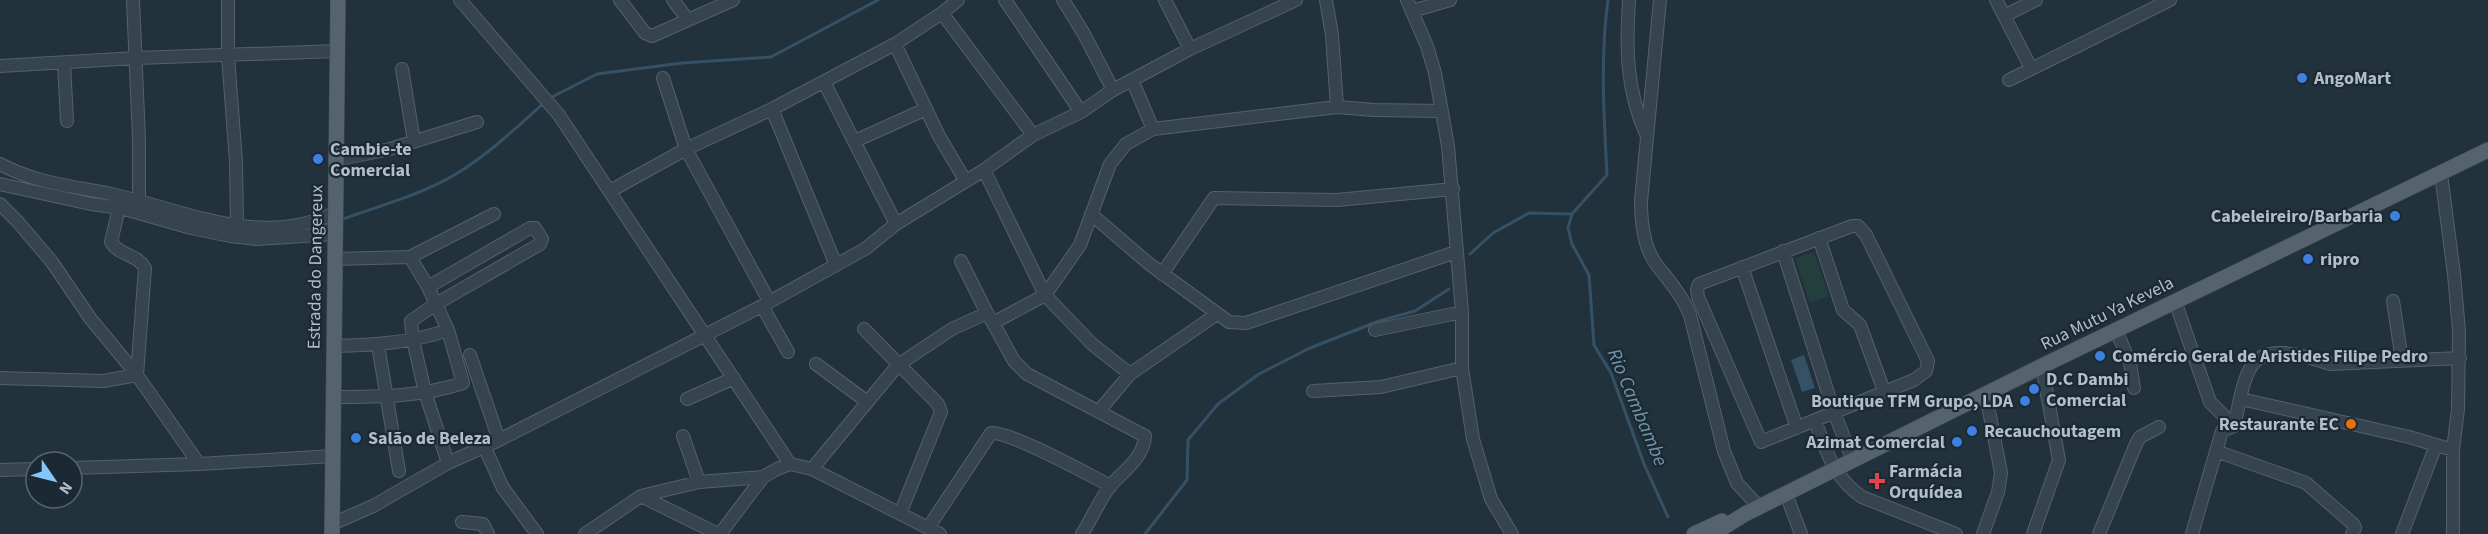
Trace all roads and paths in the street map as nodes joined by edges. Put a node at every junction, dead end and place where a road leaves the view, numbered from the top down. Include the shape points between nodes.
1 (133, 0) edge
2 (228, 0) edge
3 (338, 0) edge
4 (460, 0) edge
5 (620, 0) edge
6 (673, 0) edge
7 (734, 0) edge
8 (958, 0) edge
9 (1005, 0) edge
10 (1063, 0) edge
11 (1165, 0) edge
12 (1296, 0) edge
13 (1326, 0) edge
14 (1449, 0) edge
15 (1629, 0) edge
16 (1660, 0) edge
17 (1996, 0) edge
18 (2036, 0) edge
19 (2170, 0) edge
20 (1409, 5) edge
21 (942, 13) junction
22 (2004, 16) junction
23 (688, 20) junction
24 (895, 44) junction
25 (1190, 49) junction
26 (337, 51) junction
27 (228, 56) junction
28 (137, 58) junction
29 (64, 63) junction
30 (0, 66) edge
31 (2031, 68) junction
32 (402, 69) dead end
33 (663, 78) dead end
34 (1132, 80) junction
35 (2009, 80) dead end
36 (824, 82) junction
37 (1113, 90) junction
38 (1337, 106) junction
39 (772, 109) junction
40 (926, 109) junction
41 (1442, 111) junction
42 (1081, 112) junction
43 (67, 121) dead end
44 (477, 122) dead end
45 (1153, 129) junction
46 (1034, 135) junction
47 (1648, 138) junction
48 (414, 141) junction
49 (855, 141) junction
50 (686, 149) junction
51 (2488, 151) edge
52 (335, 160) junction
53 (0, 164) edge
54 (984, 170) junction
55 (2441, 174) junction
56 (965, 180) junction
57 (0, 184) edge
58 (1454, 189) junction
59 (610, 191) junction
60 (138, 203) junction
61 (0, 204) edge
62 (118, 208) junction
63 (494, 214) dead end
64 (1091, 214) junction
65 (334, 222) junction
66 (896, 224) junction
67 (237, 227) junction
68 (1820, 238) junction
69 (1783, 251) junction
70 (1456, 252) junction
71 (410, 257) junction
72 (334, 259) junction
73 (961, 261) dead end
74 (836, 265) junction
75 (1742, 267) junction
76 (1162, 274) junction
77 (428, 287) junction
78 (1045, 295) junction
79 (2175, 301) junction
80 (2393, 301) dead end
81 (436, 304) junction
82 (765, 304) junction
83 (1462, 312) junction
84 (1217, 314) junction
85 (990, 318) junction
86 (864, 329) dead end
87 (448, 330) junction
88 (1375, 330) dead end
89 (2116, 330) junction
90 (705, 334) junction
91 (413, 340) junction
92 (378, 345) junction
93 (333, 346) junction
94 (788, 352) dead end
95 (470, 355) dead end
96 (2460, 358) junction
97 (2402, 360) junction
98 (816, 364) dead end
99 (898, 365) junction
100 (2042, 366) junction
101 (1462, 368) junction
102 (1130, 374) junction
103 (137, 375) junction
104 (0, 378) edge
105 (734, 378) junction
106 (2133, 388) dead end
107 (1313, 391) dead end
108 (1884, 391) junction
109 (425, 392) junction
110 (1986, 395) junction
111 (333, 397) junction
112 (386, 397) junction
113 (687, 399) dead end
114 (2241, 399) junction
115 (866, 401) junction
116 (1099, 411) junction
117 (1834, 412) junction
118 (1815, 421) junction
119 (2234, 426) junction
120 (2159, 427) dead end
121 (1797, 428) junction
122 (683, 436) dead end
123 (499, 440) junction
124 (2436, 445) junction
125 (484, 446) junction
126 (2453, 450) junction
127 (2216, 451) junction
128 (333, 456) junction
129 (1853, 461) junction
130 (448, 463) junction
131 (199, 464) junction
132 (790, 464) junction
133 (84, 468) edge
134 (24, 469) edge
135 (812, 469) junction
136 (0, 470) edge
137 (1835, 470) junction
138 (399, 471) dead end
139 (763, 477) junction
140 (699, 482) junction
141 (1111, 486) junction
142 (1786, 494) junction
143 (642, 496) junction
144 (1752, 511) junction
145 (900, 513) junction
146 (462, 522) dead end
147 (1718, 528) edge
148 (332, 529) edge
149 (1933, 529) edge
150 (936, 532) edge
151 (488, 534) edge
152 (537, 534) edge
153 (585, 534) edge
154 (719, 534) edge
155 (1082, 534) edge
156 (1512, 534) edge
157 (1694, 534) edge
158 (1801, 534) edge
159 (1956, 534) edge
160 (1983, 534) edge
161 (2033, 534) edge
162 (2099, 534) edge
163 (2192, 534) edge
164 (2352, 534) edge
165 (2402, 534) edge
166 (2453, 534) edge

1 - 28 street
2 - 27 street
3 - 26 main road, Estrada do Dangereux
4 - 59 street via 559,115
5 - 23 street via 648,36
6 - 23 street
7 - 23 street
8 - 21 street
9 - 42 street
10 - 37 street
11 - 25 street
12 - 25 street
13 - 38 street
14 - 20 street
15 - 47 street via 1626,48 1631,89
16 - 47 street
17 - 22 street
18 - 22 street
19 - 31 street
20 - 41 street via 1427,46
21 - 24 street
21 - 46 street
22 - 31 street
24 - 36 street
24 - 40 street
25 - 34 street
26 - 27 street
26 - 52 main road, Estrada do Dangereux
27 - 28 street
27 - 67 street
28 - 29 street
28 - 60 street
29 - 30 street
29 - 43 street
31 - 35 street
32 - 48 street
33 - 50 street
34 - 37 street
34 - 45 street
36 - 39 street
36 - 49 street
37 - 42 street
38 - 41 street
38 - 45 street
39 - 50 street
39 - 74 street
40 - 49 street
40 - 56 street
41 - 58 street
42 - 46 street
44 - 48 street
45 - 64 street via 1126,144 1116,155
46 - 54 street
47 - 144 street via 1641,201 1646,242 1690,315 1724,452
48 - 52 street
49 - 66 street
50 - 59 street
50 - 82 street
51 - 55 main road, Rua Mutu Ya Kevela
52 - 65 main road, Estrada do Dangereux
53 - 60 street via 22,176
54 - 56 street
54 - 78 street
55 - 79 main road, Rua Mutu Ya Kevela
55 - 96 street
56 - 66 street
57 - 62 street
58 - 70 street
58 - 76 street via 1337,200 1214,198
59 - 90 street
60 - 67 street
61 - 103 street via 52,262 90,318
62 - 65 street via 191,228 257,239
62 - 103 street via 111,242 116,249 137,258 145,268
63 - 71 street
64 - 76 street
64 - 78 street via 1080,246
65 - 67 street
65 - 72 main road, Estrada do Dangereux
66 - 74 street via 866,249
68 - 69 street
68 - 108 street via 1843,309 1860,325
68 - 108 street via 1851,226 1863,229 1928,361 1921,375
69 - 75 street
69 - 117 street
70 - 83 street
70 - 84 street via 1246,323 1229,322
71 - 72 street
71 - 77 street
72 - 93 main road, Estrada do Dangereux
73 - 85 street
74 - 82 street
75 - 121 street
75 - 121 street via 1699,284 1698,297 1760,441
76 - 84 street
77 - 81 street
77 - 81 street via 530,228 535,228 542,239 540,244
78 - 85 street
78 - 102 street via 1092,344
79 - 89 main road, Rua Mutu Ya Kevela
79 - 119 street via 2210,402
80 - 97 street
81 - 87 street
81 - 91 street via 411,321
82 - 90 street
82 - 94 street
83 - 88 street
83 - 101 street
84 - 102 street
85 - 99 street via 952,329
85 - 116 street via 1014,361 1027,374
86 - 99 street
87 - 91 street
87 - 109 street via 463,383
89 - 100 main road, Rua Mutu Ya Kevela
89 - 106 street via 2130,363
90 - 105 street
90 - 123 street
91 - 92 street
91 - 109 street
92 - 93 street
92 - 112 street
93 - 111 main road, Estrada do Dangereux
95 - 123 street
96 - 97 street
96 - 126 street
97 - 114 street via 2331,364 2312,357 2274,354 2253,364
98 - 115 street
99 - 115 street
99 - 145 street via 938,404 941,412
100 - 110 main road, Rua Mutu Ya Kevela
100 - 161 street via 2059,460
101 - 107 street via 1381,387
101 - 156 street via 1473,439 1491,499
102 - 116 street
103 - 104 street via 103,381
103 - 131 street
105 - 113 street
105 - 132 street
108 - 117 street
109 - 112 street
109 - 130 street
110 - 129 main road, Rua Mutu Ya Kevela
110 - 160 street via 2001,473
111 - 112 street
111 - 128 main road, Estrada do Dangereux
112 - 138 street
114 - 119 street
114 - 124 street
115 - 135 street
116 - 141 street via 1145,436 1128,470
117 - 118 street
117 - 129 street
118 - 121 street
118 - 137 street
119 - 127 street via 2222,431
120 - 162 street via 2140,437 2136,444
122 - 140 street
123 - 125 street
124 - 126 street
124 - 165 street
125 - 130 street
125 - 152 street via 503,488
126 - 166 street
127 - 163 street
127 - 164 street via 2306,483 2353,524
128 - 131 street
128 - 148 main road, Estrada do Dangereux
129 - 137 main road, Rua Mutu Ya Kevela
130 - 148 street
131 - 133 street
132 - 135 street
132 - 139 street
134 - 136 street
135 - 145 street
137 - 142 main road, Rua Mutu Ya Kevela
137 - 149 street via 1862,497
139 - 140 street
139 - 154 street
140 - 143 street
141 - 150 street via 1041,451 991,433
141 - 155 street
142 - 144 main road, Rua Mutu Ya Kevela
142 - 158 street
143 - 153 street
143 - 154 street
144 - 147 main road, Rua Mutu Ya Kevela
145 - 150 street
146 - 151 street via 483,524
147 - 157 main road, Rua Mutu Ya Kevela
149 - 159 street

